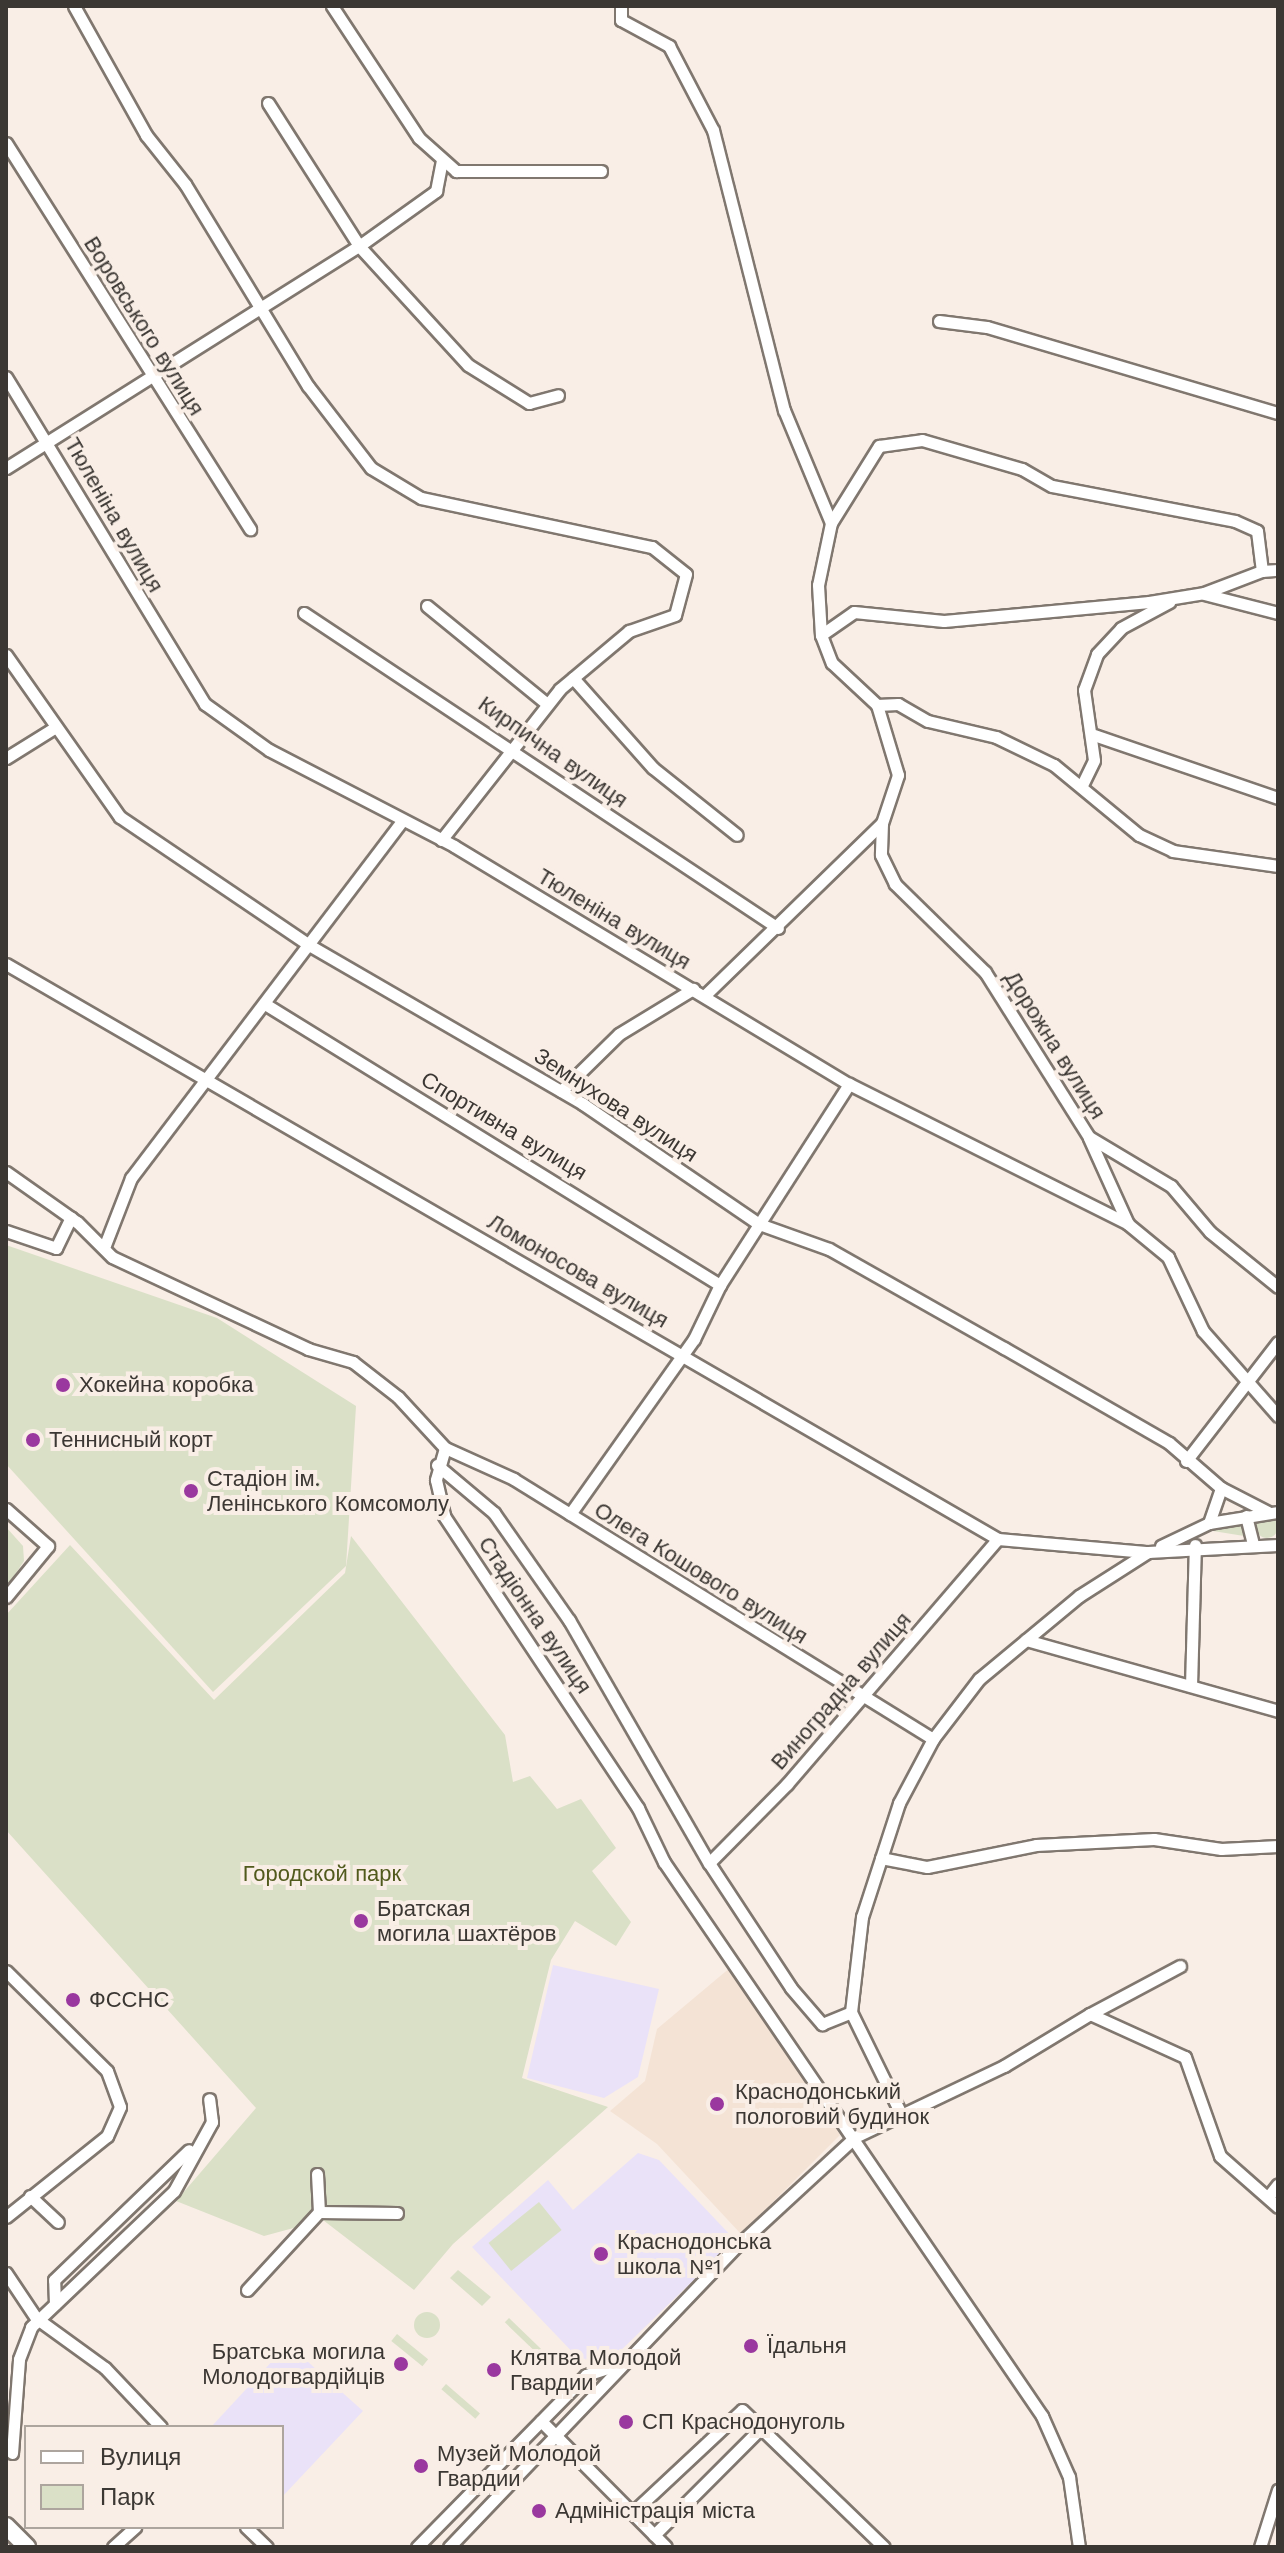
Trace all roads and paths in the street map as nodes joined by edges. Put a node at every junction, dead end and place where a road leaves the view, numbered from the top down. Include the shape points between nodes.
1 (74, 6) edge
2 (332, 6) edge
3 (621, 6) edge
4 (268, 103) dead end
5 (6, 143) edge
6 (442, 160) junction
7 (601, 171) dead end
8 (359, 246) junction
9 (261, 310) junction
10 (939, 321) dead end
11 (153, 373) junction
12 (6, 377) edge
13 (558, 395) dead end
14 (1278, 413) edge
15 (47, 441) junction
16 (6, 468) edge
17 (831, 523) junction
18 (250, 529) dead end
19 (1278, 570) edge
20 (1262, 571) junction
21 (1204, 593) junction
22 (1174, 599) junction
23 (427, 606) dead end
24 (304, 613) dead end
25 (1278, 613) edge
26 (821, 635) junction
27 (6, 655) edge
28 (573, 678) junction
29 (547, 704) junction
30 (877, 705) junction
31 (54, 728) junction
32 (1094, 735) junction
33 (510, 747) junction
34 (6, 758) edge
35 (1083, 783) junction
36 (1278, 798) edge
37 (402, 821) junction
38 (882, 823) junction
39 (737, 835) dead end
40 (441, 840) junction
41 (1278, 866) edge
42 (778, 928) junction
43 (309, 945) junction
44 (6, 964) edge
45 (693, 989) junction
46 (704, 996) junction
47 (265, 1004) junction
48 (208, 1083) junction
49 (849, 1084) junction
50 (561, 1091) junction
51 (1089, 1137) junction
52 (6, 1172) edge
53 (71, 1217) junction
54 (759, 1224) junction
55 (1128, 1224) junction
56 (6, 1231) edge
57 (105, 1245) junction
58 (720, 1285) junction
59 (1278, 1287) edge
60 (1278, 1342) edge
61 (682, 1354) junction
62 (1247, 1385) junction
63 (1278, 1416) edge
64 (445, 1448) junction
65 (1186, 1461) junction
66 (437, 1465) junction
67 (1221, 1488) junction
68 (6, 1509) edge
69 (1273, 1512) edge
70 (570, 1514) junction
71 (1246, 1516) junction
72 (1209, 1523) junction
73 (998, 1539) junction
74 (1195, 1545) junction
75 (1253, 1545) junction
76 (1278, 1545) edge
77 (1148, 1552) junction
78 (6, 1597) edge
79 (1026, 1640) junction
80 (1191, 1686) junction
81 (861, 1697) junction
82 (1278, 1711) edge
83 (933, 1739) junction
84 (1278, 1846) edge
85 (881, 1858) junction
86 (709, 1863) junction
87 (1180, 1966) dead end
88 (6, 1971) edge
89 (851, 2012) junction
90 (1090, 2014) junction
91 (209, 2099) dead end
92 (902, 2116) junction
93 (855, 2137) junction
94 (192, 2148) junction
95 (317, 2174) dead end
96 (1278, 2184) edge
97 (30, 2196) junction
98 (1268, 2197) junction
99 (1278, 2207) edge
100 (319, 2212) junction
101 (397, 2213) dead end
102 (6, 2217) edge
103 (58, 2222) dead end
104 (6, 2273) edge
105 (247, 2290) dead end
106 (55, 2304) junction
107 (36, 2318) junction
108 (623, 2362) junction
109 (541, 2421) junction
110 (159, 2425) edge
111 (761, 2428) junction
112 (554, 2433) junction
113 (12, 2453) dead end
114 (1278, 2490) edge
115 (1275, 2511) edge
116 (633, 2512) junction
117 (6, 2526) edge
118 (133, 2529) edge
119 (248, 2529) edge
120 (654, 2535) junction
121 (27, 2547) edge
122 (113, 2547) edge
123 (267, 2547) edge
124 (417, 2547) edge
125 (449, 2547) edge
126 (666, 2547) edge
127 (884, 2547) edge
128 (1079, 2547) edge
129 (1260, 2547) edge

1 - 9 street via 146,135 185,184
2 - 6 street via 419,138
3 - 17 street via 621,20 669,46 708,118 784,410
4 - 8 street
5 - 11 street, Воровського вулиця
6 - 7 street via 456,171
6 - 8 street via 436,191
8 - 9 street
8 - 13 street via 468,365 529,403
9 - 11 street
9 - 28 street via 371,468 421,498 637,542 677,560 686,574 675,615 629,631
10 - 14 street via 987,327
11 - 15 street
11 - 18 street, Воровського вулиця
12 - 15 street, Тюленіна вулиця
15 - 16 street
15 - 37 street, Тюленіна вулиця via 205,704 269,750
17 - 20 street via 879,446 922,440 1022,469 1052,486 1235,521 1257,531
17 - 26 street via 818,585
19 - 20 street
20 - 21 street
21 - 22 street
21 - 25 street
22 - 26 street via 944,621 854,612
22 - 32 street via 1121,628 1097,654 1084,690 1084,715
23 - 29 street
24 - 33 street, Кирпична вулиця
26 - 30 street via 832,663
27 - 31 street, Земнухова вулиця
28 - 29 street
28 - 39 street via 653,768
29 - 33 street
30 - 35 street via 898,704 928,721 996,737
30 - 38 street via 898,775
31 - 34 street
31 - 43 street, Земнухова вулиця via 120,817
32 - 35 street via 1092,771
32 - 36 street
33 - 40 street
33 - 42 street, Кирпична вулиця
35 - 41 street via 1139,835 1173,851
37 - 40 street, Тюленіна вулиця
37 - 43 street
38 - 42 street
38 - 51 street, Дорожна вулиця via 881,855 895,884 985,972
40 - 45 street, Тюленіна вулиця
42 - 46 street
43 - 47 street
43 - 50 street, Земнухова вулиця
44 - 48 street, Ломоносова вулиця
45 - 46 street, Тюленіна вулиця
45 - 50 street via 619,1034
46 - 49 street, Тюленіна вулиця
47 - 48 street
47 - 58 street, Спортивна вулиця
48 - 57 street via 131,1178
48 - 61 street, Ломоносова вулиця
49 - 54 street
49 - 55 street, Тюленіна вулиця
50 - 54 street, Земнухова вулиця
51 - 55 street
51 - 59 street, Дорожна вулиця via 1171,1186 1210,1232
52 - 53 street, Олега Кошового вулиця
53 - 56 street via 56,1248
53 - 57 street, Олега Кошового вулиця
54 - 58 street
54 - 65 street, Земнухова вулиця via 829,1249 1169,1443
55 - 62 street, Тюленіна вулиця via 1168,1257 1203,1331
57 - 64 street, Олега Кошового вулиця via 112,1257 220,1309 353,1362 398,1397
58 - 61 street
60 - 62 street
61 - 70 street
61 - 73 street, Ломоносова вулиця
62 - 63 street, Тюленіна вулиця
62 - 65 street
64 - 66 street
64 - 70 street, Олега Кошового вулиця via 459,1449
65 - 67 street, Земнухова вулиця
66 - 86 street, Стадіонна вулиця via 494,1513 569,1620
66 - 93 street, Стадіонна вулиця via 444,1516 638,1808 664,1862
67 - 69 street, Земнухова вулиця
67 - 72 street
68 - 78 street via 48,1546
69 - 71 street
70 - 81 street, Олега Кошового вулиця
71 - 72 street
71 - 75 street
72 - 77 street
73 - 77 street, Ломоносова вулиця
73 - 81 street, Виноградна вулиця
74 - 75 street
74 - 77 street
74 - 80 street
75 - 76 street
77 - 79 street
79 - 80 street
79 - 83 street via 979,1679
80 - 82 street
81 - 83 street, Олега Кошового вулиця
81 - 86 street, Виноградна вулиця
83 - 85 street
84 - 85 street via 1221,1849 1154,1839 1036,1845 927,1867
85 - 89 street via 862,1917
86 - 89 street, Стадіонна вулиця via 817,2022 832,2023
87 - 90 street
88 - 97 street via 118,2091 107,2136
89 - 92 street
90 - 92 street
90 - 98 street via 1185,2057 1220,2156
91 - 94 street via 212,2122
92 - 93 street
93 - 108 street
93 - 128 street, Стадіонна вулиця via 1042,2416 1069,2477
94 - 106 street via 174,2191
94 - 106 street via 54,2280
95 - 100 street
96 - 98 street
97 - 102 street
97 - 103 street
98 - 99 street
100 - 101 street
100 - 105 street
104 - 107 street
106 - 107 street
107 - 110 street via 105,2368
107 - 113 street via 19,2359
108 - 109 street via 586,2375
108 - 112 street
109 - 112 street
109 - 124 street
111 - 116 street via 742,2410
111 - 120 street
111 - 127 street
112 - 116 street
112 - 125 street
114 - 115 street
115 - 129 street
116 - 120 street
117 - 121 highway
118 - 122 street
119 - 123 street
120 - 126 street

